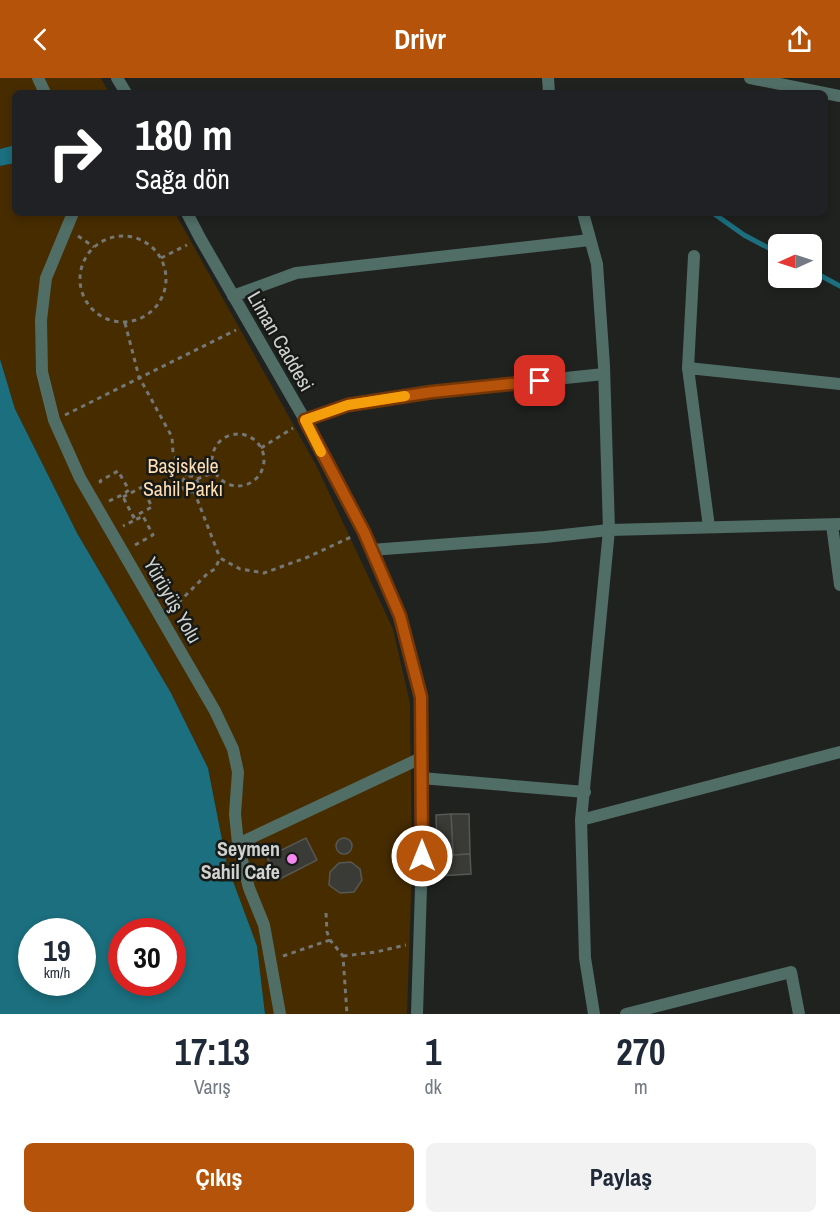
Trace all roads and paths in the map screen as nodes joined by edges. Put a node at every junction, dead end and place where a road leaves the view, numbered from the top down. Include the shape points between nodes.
1 (750, 78) edge
2 (810, 90) edge
3 (72, 216) edge
4 (189, 216) edge
5 (583, 216) edge
6 (68, 228) junction
7 (200, 238) junction
8 (590, 240) junction
9 (94, 247) junction
10 (694, 256) dead end
11 (161, 258) junction
12 (233, 296) junction
13 (125, 322) junction
14 (236, 330) dead end
15 (688, 368) junction
16 (604, 374) junction
17 (139, 377) junction
18 (840, 384) edge
19 (54, 420) junction
20 (305, 420) junction
21 (261, 448) junction
22 (215, 472) junction
23 (187, 476) junction
24 (197, 479) junction
25 (182, 487) junction
26 (105, 490) dead end
27 (194, 491) junction
28 (123, 496) junction
29 (147, 497) junction
30 (96, 507) junction
31 (134, 518) junction
32 (836, 524) edge
33 (709, 527) junction
34 (609, 530) junction
35 (364, 532) junction
36 (111, 533) junction
37 (134, 545) dead end
38 (371, 550) junction
39 (220, 558) junction
40 (840, 585) edge
41 (162, 621) junction
42 (840, 753) edge
43 (421, 758) junction
44 (421, 778) junction
45 (585, 792) junction
46 (581, 820) junction
47 (238, 844) junction
48 (326, 913) dead end
49 (330, 940) junction
50 (419, 942) junction
51 (343, 956) junction
52 (270, 960) junction
53 (280, 1014) edge
54 (347, 1014) edge
55 (417, 1014) edge
56 (594, 1014) edge
57 (626, 1014) edge
58 (799, 1014) edge

1 - 2 street
3 - 6 street, Yürüyüş Yolu
4 - 7 street, Liman Caddesi
5 - 8 street
6 - 9 path
6 - 19 street, Yürüyüş Yolu via 46,278 41,320 42,372
7 - 11 path
7 - 12 street, Liman Caddesi
8 - 12 street via 296,273
8 - 16 street via 597,264
9 - 11 path via 112,237 126,236 146,243
9 - 13 path via 82,264 81,292 98,315
10 - 15 street
11 - 13 path via 165,286 161,300 152,312
12 - 20 street, Liman Caddesi
13 - 17 path
14 - 17 path
15 - 18 street
15 - 33 street
16 - 20 street via 432,392 348,405
16 - 34 street
17 - 19 path
17 - 23 path via 172,437 173,453
19 - 30 street, Yürüyüş Yolu
20 - 21 path
20 - 35 street, Liman Caddesi
21 - 22 path via 263,466 254,480 237,486 228,484
21 - 22 path via 250,436 226,437 212,456
22 - 24 path
23 - 24 path
23 - 25 path
24 - 27 path
25 - 27 path
25 - 29 path
26 - 28 path via 100,481 118,471 129,490
27 - 39 path
28 - 29 path via 142,487
28 - 30 path
28 - 31 path
29 - 31 path via 152,507
30 - 36 street, Yürüyüş Yolu
31 - 36 path
31 - 37 path via 143,516 153,535
32 - 33 street
32 - 40 street
33 - 34 street
34 - 38 street
34 - 45 street
35 - 38 street, Liman Caddesi
35 - 39 path via 264,573 240,569
36 - 41 street, Yürüyüş Yolu
38 - 43 street, Liman Caddesi via 400,616 421,697
39 - 41 path via 216,569 183,596
41 - 47 street, Yürüyüş Yolu via 233,749 238,772
42 - 46 street
43 - 44 street, Liman Caddesi
43 - 47 street
44 - 45 street
44 - 50 street, Liman Caddesi
45 - 46 street
46 - 56 street via 585,958
47 - 52 street, Yürüyüş Yolu via 264,925
48 - 49 path
49 - 51 path
49 - 52 path
50 - 51 path
50 - 55 street, Liman Caddesi
51 - 54 path
52 - 53 street, Yürüyüş Yolu
57 - 58 street via 791,972

